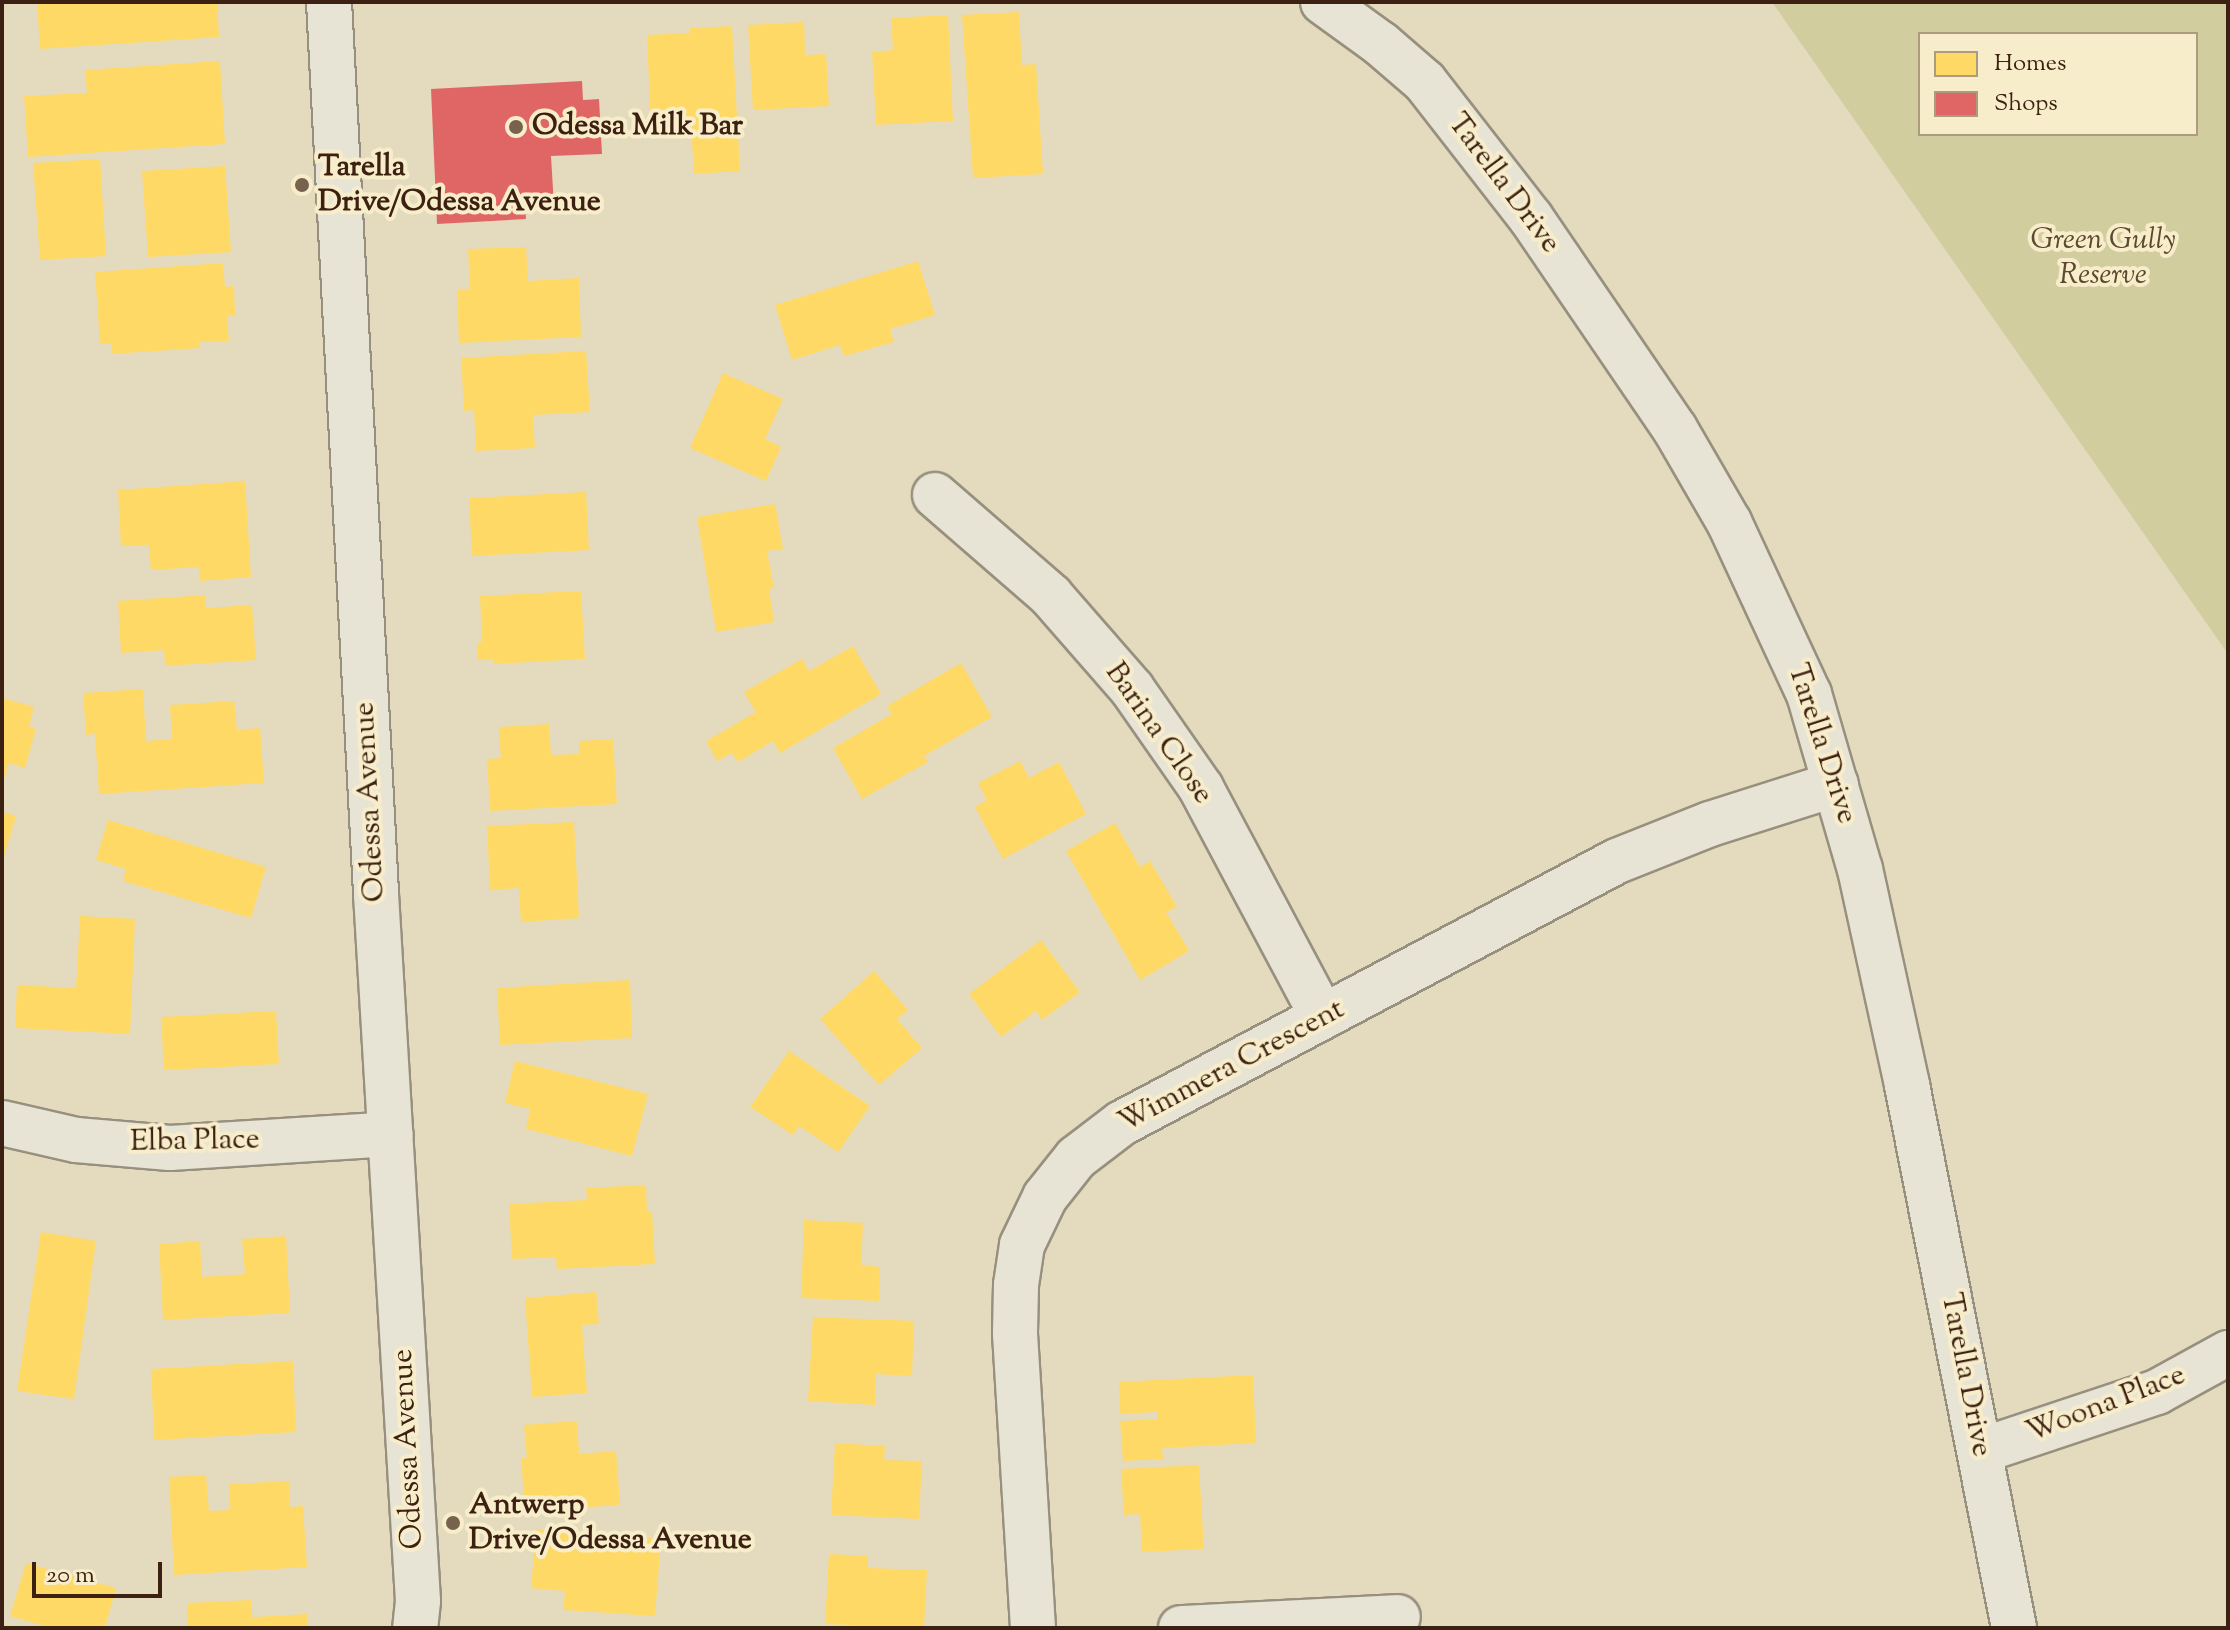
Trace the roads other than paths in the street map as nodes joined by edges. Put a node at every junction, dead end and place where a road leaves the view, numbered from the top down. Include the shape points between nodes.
1 (329, 2) edge
2 (1323, 2) edge
3 (935, 495) dead end
4 (1836, 784) junction
5 (1323, 1017) junction
6 (2, 1123) edge
7 (391, 1134) junction
8 (2228, 1353) edge
9 (1980, 1451) junction
10 (1398, 1617) dead end
11 (420, 1619) edge
12 (1033, 1628) edge
13 (1181, 1628) edge
14 (2014, 1628) edge

1 - 7 street, Odessa Avenue
2 - 4 street, Tarella Drive via 1425,82 1531,218 1675,429 1773,609 1809,694
3 - 5 street, Barina Close via 1051,596 1132,689 1201,788
4 - 5 street, Wimmera Crescent via 1710,824 1617,861
4 - 9 street, Tarella Drive via 1907,1085
5 - 12 street, Wimmera Crescent via 1122,1123 1076,1158 1045,1197 1022,1245 1015,1333
6 - 7 street, Elba Place via 76,1140 170,1148
7 - 11 street, Odessa Avenue
8 - 9 street, Woona Place via 2157,1392
9 - 14 street, Tarella Drive
10 - 13 street

